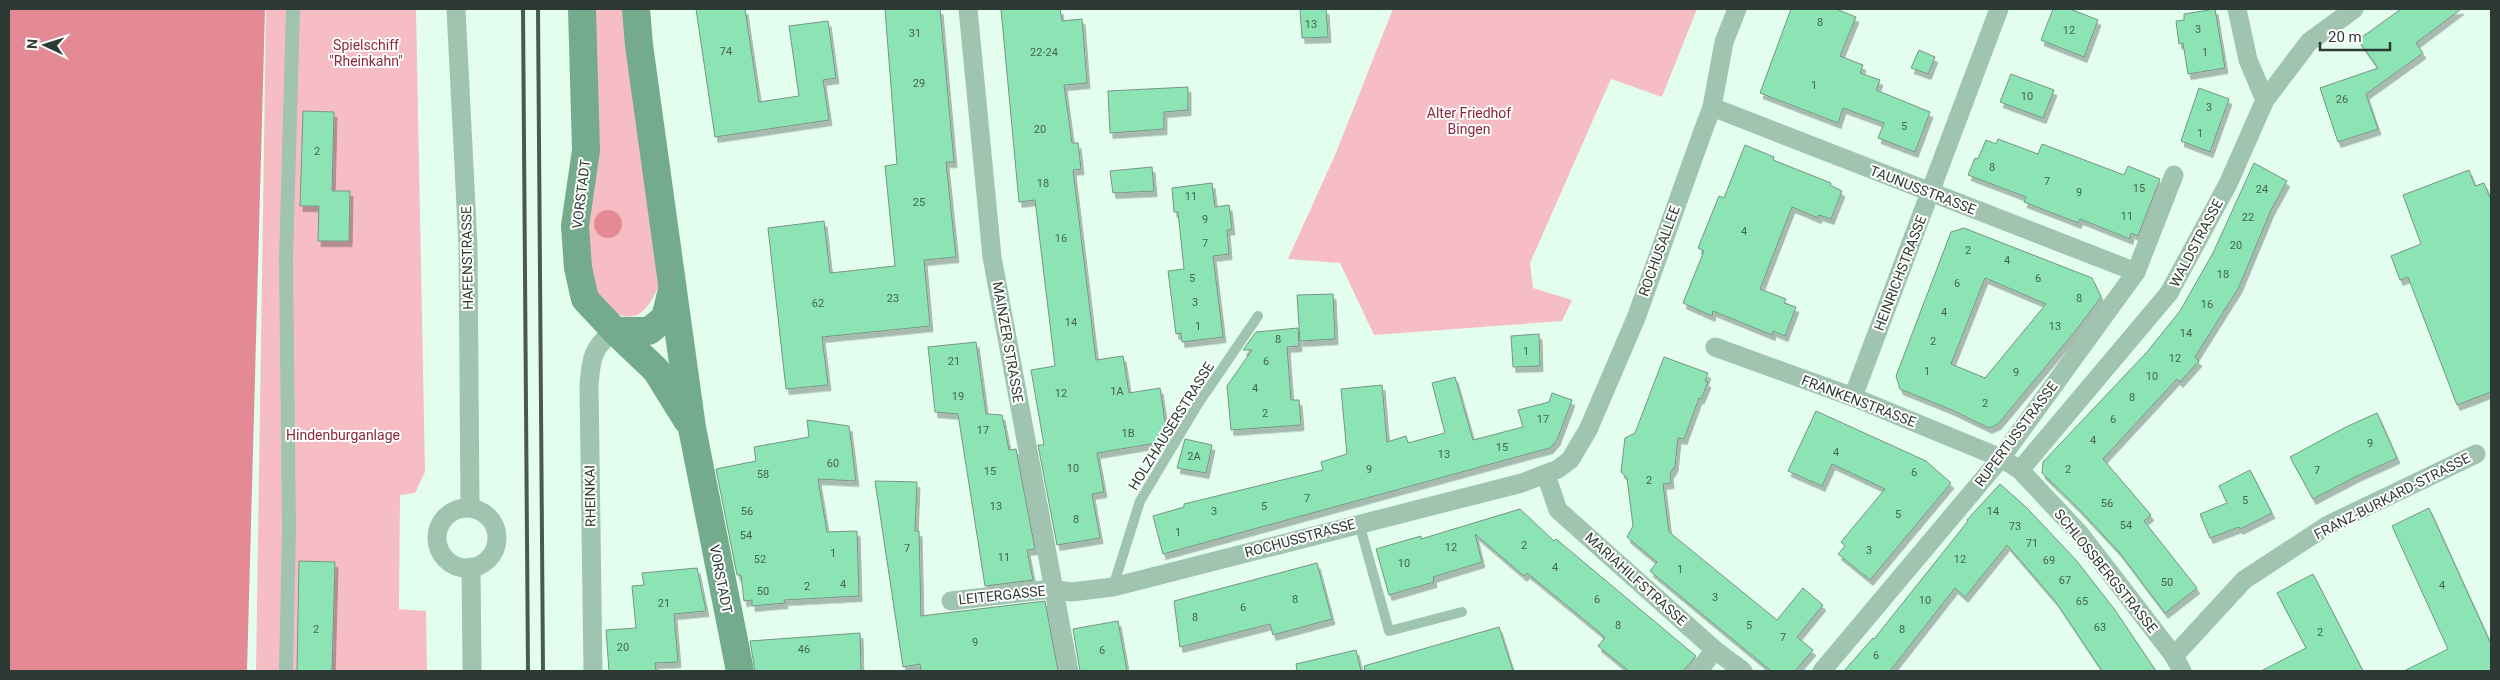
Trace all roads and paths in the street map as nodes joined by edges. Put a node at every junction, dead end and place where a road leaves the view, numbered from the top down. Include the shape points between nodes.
1 (293, 9) edge
2 (456, 9) edge
3 (582, 9) edge
4 (636, 9) edge
5 (968, 9) edge
6 (1738, 9) edge
7 (1999, 9) edge
8 (2237, 9) edge
9 (2354, 9) edge
10 (2265, 100) junction
11 (1712, 107) junction
12 (2174, 175) dead end
13 (1930, 193) junction
14 (2136, 272) junction
15 (673, 286) junction
16 (1258, 316) dead end
17 (615, 332) junction
18 (1715, 347) dead end
19 (1853, 397) junction
20 (692, 428) junction
21 (2476, 454) dead end
22 (2001, 458) junction
23 (2020, 470) junction
24 (1546, 474) junction
25 (470, 508) junction
26 (1359, 523) junction
27 (470, 568) junction
28 (1113, 587) junction
29 (1052, 589) junction
30 (951, 601) dead end
31 (1462, 612) dead end
32 (1715, 650) junction
33 (2178, 664) edge
34 (286, 671) edge
35 (472, 671) edge
36 (593, 671) edge
37 (740, 671) edge
38 (1069, 671) edge
39 (1698, 671) edge
40 (1743, 671) edge
41 (1822, 671) edge

1 - 34 street via 286,260 290,529
2 - 25 street, HAFENSTRASSE via 468,246
3 - 17 main road, VORSTADT via 586,150 575,226 578,268 585,299
4 - 15 main road, VORSTADT
5 - 29 street, MAINZER STRASSE via 992,257
6 - 11 street, ROCHUSALLEE via 1724,42
7 - 13 street, HEINRICHSTRASSE
8 - 10 street via 2248,60
9 - 10 street, WALDSTRASSE via 2308,42
10 - 23 street, WALDSTRASSE via 2228,184 2169,294
11 - 13 street, TAUNUSSTRASSE
11 - 24 street, ROCHUSALLEE via 1636,318 1588,430 1570,460
12 - 14 street, RUPERTUSSTRASSE
13 - 14 street, TAUNUSSTRASSE
13 - 19 street, HEINRICHSTRASSE
14 - 22 street, RUPERTUSSTRASSE
15 - 17 main road via 665,318 649,330
15 - 20 main road, VORSTADT
16 - 28 lane, HOLZHAUSERSTRASSE via 1198,404 1140,501
17 - 20 main road, VORSTADT via 656,370
17 - 36 street, RHEINKAI via 604,338 591,357 589,385
18 - 19 street, FRANKENSTRASSE
19 - 22 street, FRANKENSTRASSE
20 - 37 main road, VORSTADT
21 - 33 street, FRANZ-BURKARD-STRASSE via 2328,526 2244,580
22 - 23 street, SCHLOSSBERGSTRASSE
22 - 41 street, RUPERTUSSTRASSE
23 - 33 street, SCHLOSSBERGSTRASSE via 2080,534
24 - 26 street, ROCHUSSTRASSE via 1522,483
24 - 32 street, MARIAHILFSTRASSE via 1558,510
25 - 27 street via 488,516 497,533 494,552
25 - 27 street via 452,512 444,518 438,535 438,544 447,560
26 - 28 street, ROCHUSSTRASSE
26 - 31 lane via 1389,631
27 - 35 street
28 - 29 street, ROCHUSSTRASSE via 1071,592
29 - 30 street, LEITERGASSE
29 - 38 street, MAINZER STRASSE
32 - 39 street
32 - 40 street, MARIAHILFSTRASSE

